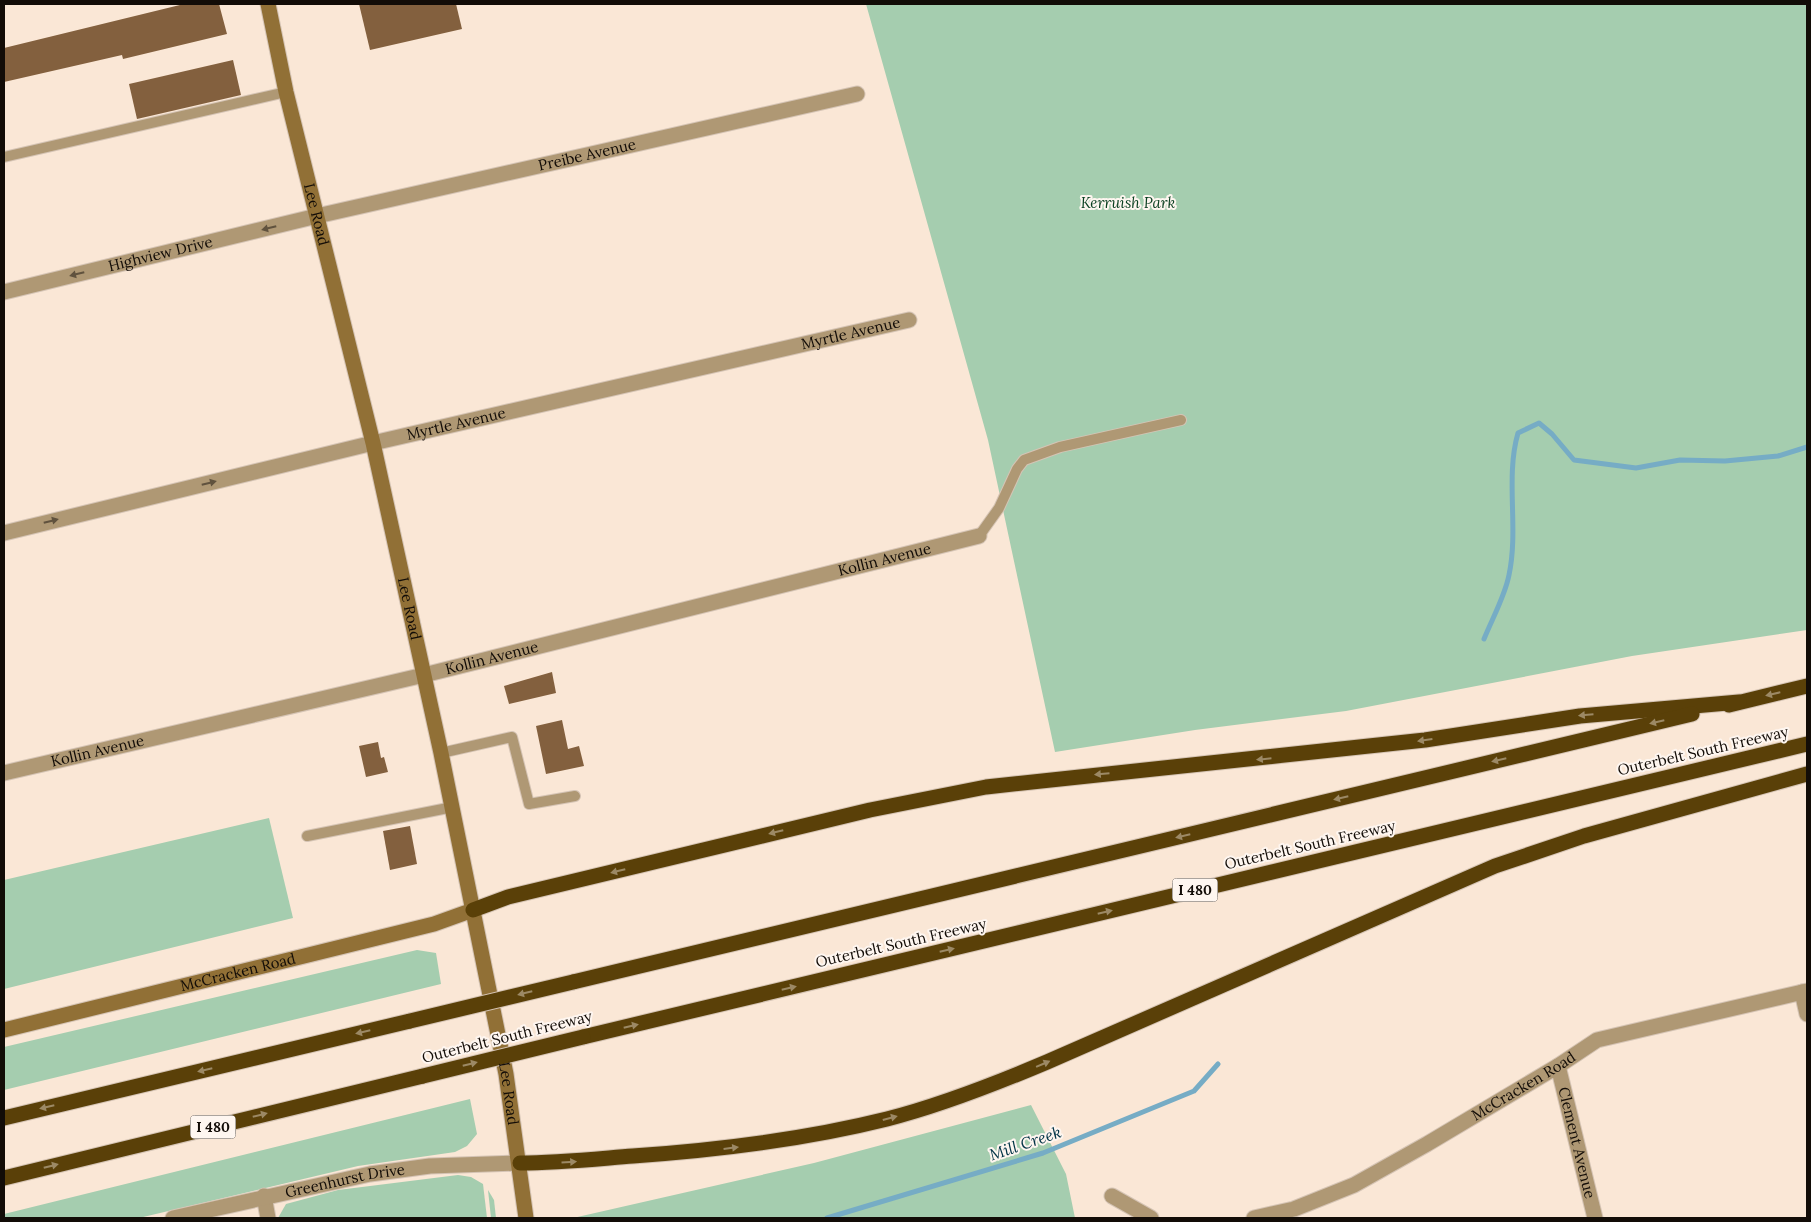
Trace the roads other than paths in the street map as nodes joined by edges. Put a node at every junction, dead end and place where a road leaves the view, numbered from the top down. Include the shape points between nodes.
1 (268, 4) edge
2 (286, 92) junction
3 (857, 94) dead end
4 (4, 157) edge
5 (317, 216) junction
6 (4, 292) edge
7 (910, 320) dead end
8 (1181, 420) dead end
9 (373, 443) junction
10 (4, 533) edge
11 (979, 536) joint
12 (424, 675) junction
13 (1807, 686) edge
14 (1739, 702) junction
15 (1807, 744) edge
16 (441, 753) junction
17 (4, 773) edge
18 (1807, 774) edge
19 (575, 796) dead end
20 (453, 807) junction
21 (307, 836) dead end
22 (473, 910) junction
23 (1805, 992) edge
24 (1807, 1014) edge
25 (4, 1030) edge
26 (1558, 1066) junction
27 (4, 1118) edge
28 (520, 1164) junction
29 (4, 1178) edge
30 (264, 1196) junction
31 (1112, 1196) dead end
32 (173, 1218) edge
33 (268, 1218) edge
34 (526, 1218) edge
35 (1151, 1218) edge
36 (1254, 1218) edge
37 (1594, 1218) edge

1 - 2 main road, Lee Road
2 - 4 lane
2 - 5 main road, Lee Road
3 - 5 street, Preibe Avenue
5 -> 6 street, Highview Drive
5 - 9 main road, Lee Road
7 - 9 street, Myrtle Avenue
8 - 11 lane via 1060,447 1024,460 1017,468 999,508
10 -> 9 street, Myrtle Avenue
9 - 12 main road, Lee Road
11 - 12 street, Kollin Avenue
12 - 16 main road, Lee Road
12 - 17 street, Kollin Avenue
13 -> 14 highway
14 -> 22 highway via 1580,716 1425,740 1022,782 952,793 518,895
14 -> 27 highway, bridge
29 -> 15 highway, Outerbelt South Freeway / I 480, bridge
16 - 19 lane via 512,737 530,804
16 - 20 main road, Lee Road
28 -> 18 highway via 750,1146 918,1110 1047,1062 1495,866 1593,833
20 - 21 lane
20 - 22 main road, Lee Road
22 - 25 main road, McCracken Road via 434,924
22 - 28 main road, Lee Road via 506,1074
23 - 24 street
23 - 26 street, McCracken Road via 1597,1040
26 - 36 street, McCracken Road via 1354,1185 1294,1209
26 - 37 street, Clement Avenue
28 - 30 street, Greenhurst Drive via 460,1164 398,1170
28 - 34 main road, Lee Road
30 - 32 street, Greenhurst Drive
30 - 33 street
31 - 35 street

